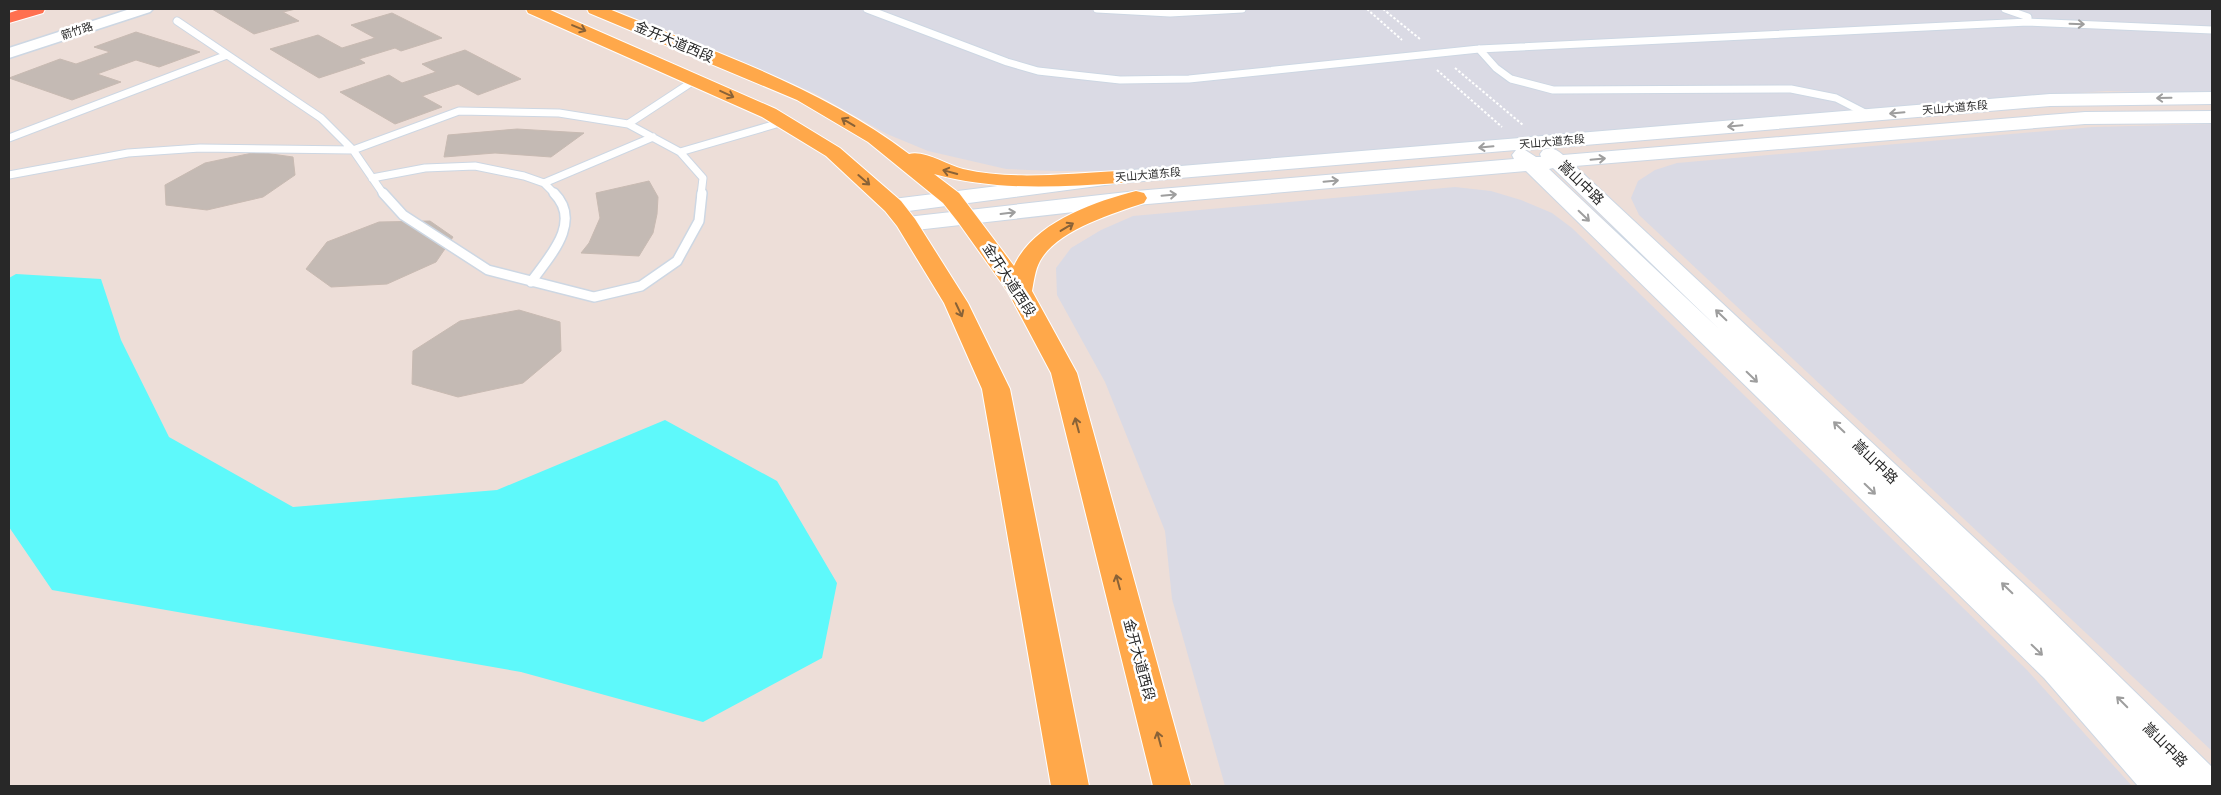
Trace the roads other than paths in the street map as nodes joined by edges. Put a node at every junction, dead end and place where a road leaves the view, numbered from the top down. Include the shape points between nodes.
1 (37, 9) edge
2 (145, 9) edge
3 (534, 9) edge
4 (595, 9) edge
5 (867, 9) edge
6 (1097, 9) edge
7 (1242, 9) edge
8 (2005, 9) edge
9 (9, 18) edge
10 (177, 21) dead end
11 (2028, 22) junction
12 (2212, 30) edge
13 (1479, 49) junction
14 (9, 53) edge
15 (227, 55) junction
16 (695, 80) junction
17 (2212, 98) edge
18 (1869, 115) junction
19 (2212, 117) edge
20 (783, 122) junction
21 (628, 124) junction
22 (653, 137) junction
23 (9, 138) edge
24 (875, 138) junction
25 (353, 150) junction
26 (680, 152) junction
27 (1535, 153) junction
28 (9, 175) edge
29 (1120, 177) junction
30 (372, 178) junction
31 (544, 183) junction
32 (1136, 198) junction
33 (958, 208) junction
34 (900, 215) junction
35 (531, 282) junction
36 (1020, 291) junction
37 (1070, 786) edge
38 (1172, 786) edge
39 (2162, 786) edge
40 (2206, 786) edge

1 - 9 highway
2 - 14 street, 箭竹路
3 -> 16 main road, 金开大道西段
24 -> 4 main road, 金开大道西段 via 804,96
5 - 13 lane via 1038,71 1112,80 1189,79
6 - 7 lane via 1145,14
8 - 11 lane via 2028,17
10 - 15 lane
11 -> 12 lane
11 - 13 lane
13 - 18 lane via 1498,73 1512,81 1553,90 1802,89 1846,101
15 - 23 lane
15 - 25 lane via 321,118
16 -> 20 main road, 金开大道西段
16 - 21 lane
17 -> 18 main road, 天山大道东段 via 2050,100
18 -> 27 main road, 天山大道东段
27 -> 19 main road, 天山大道东段 via 2085,118
20 - 26 lane
20 -> 34 main road, 金开大道西段 via 833,152
21 - 22 lane
21 - 25 lane via 559,113 459,110
22 - 26 lane
22 - 31 lane
29 -> 24 main road via 972,178 943,171
24 - 33 main road, 金开大道西段
25 - 28 lane via 200,148 128,153
25 - 30 lane
26 - 35 lane via 703,178 699,221 677,261 641,286 594,297
27 -> 29 main road, 天山大道东段
32 -> 27 main road, 天山大道东段
27 -> 39 main road, 嵩山中路 via 2056,668
40 -> 27 main road, 嵩山中路 via 2029,609
29 - 33 main road, 天山大道东段
30 - 31 lane via 425,168 475,166
30 - 35 lane via 403,215 488,270
31 - 35 lane via 563,202 567,222 556,247
33 -> 32 main road, 天山大道东段
36 -> 32 main road via 1028,261 1054,234 1092,213
33 - 34 main road, 天山大道东段
33 - 36 main road, 金开大道西段
34 -> 37 main road, 金开大道西段 via 956,303 996,389
38 -> 36 main road, 金开大道西段 via 1064,373

